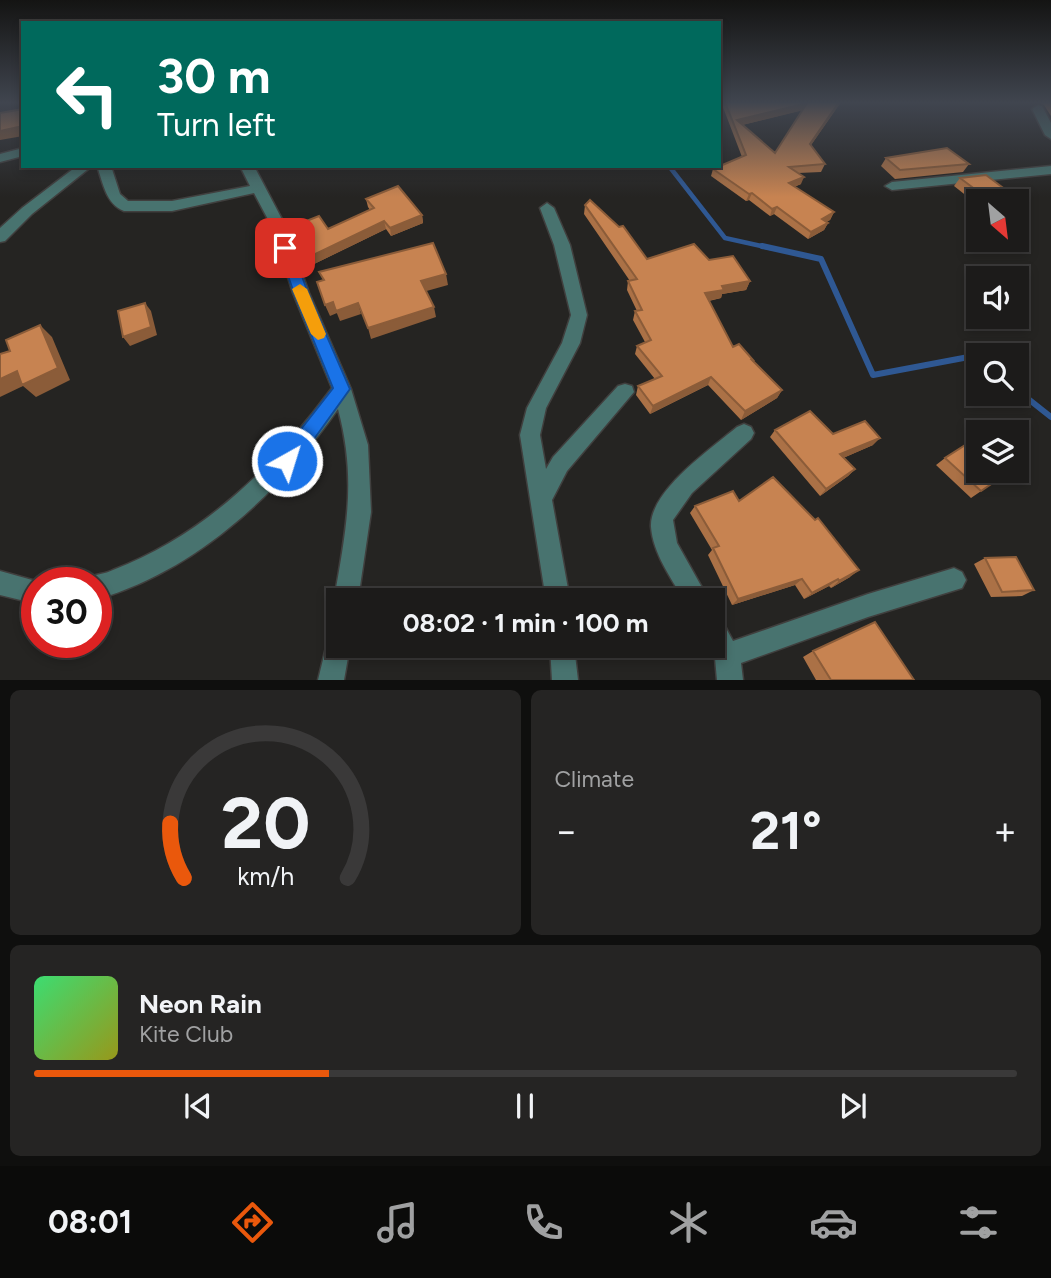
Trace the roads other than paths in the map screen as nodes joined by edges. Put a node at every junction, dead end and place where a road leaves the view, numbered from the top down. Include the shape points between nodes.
1 (21, 153) edge
2 (0, 158) edge
3 (83, 168) edge
4 (105, 168) edge
5 (248, 168) edge
6 (1051, 170) edge
7 (892, 186) dead end
8 (260, 188) junction
9 (547, 208) dead end
10 (0, 237) edge
11 (342, 389) junction
12 (625, 392) dead end
13 (744, 433) dead end
14 (540, 501) junction
15 (954, 580) dead end
16 (112, 582) edge
17 (0, 583) edge
18 (21, 588) edge
19 (348, 588) edge
20 (556, 588) edge
21 (690, 588) edge
22 (335, 658) edge
23 (563, 658) edge
24 (729, 667) edge
25 (331, 680) edge
26 (565, 680) edge

1 - 2 street
3 - 10 street
4 - 8 street via 114,195 124,206 172,206
5 - 8 street
6 - 7 street
8 - 11 street
9 - 14 street via 562,245 579,315 571,343 537,408 530,435
11 - 16 street via 287,461 240,508 164,559
11 - 19 street via 358,445 360,512
12 - 14 street via 560,464
13 - 21 street via 671,500 662,521 668,549
14 - 20 street
15 - 24 street via 898,594
17 - 18 street
22 - 25 street
23 - 26 street

